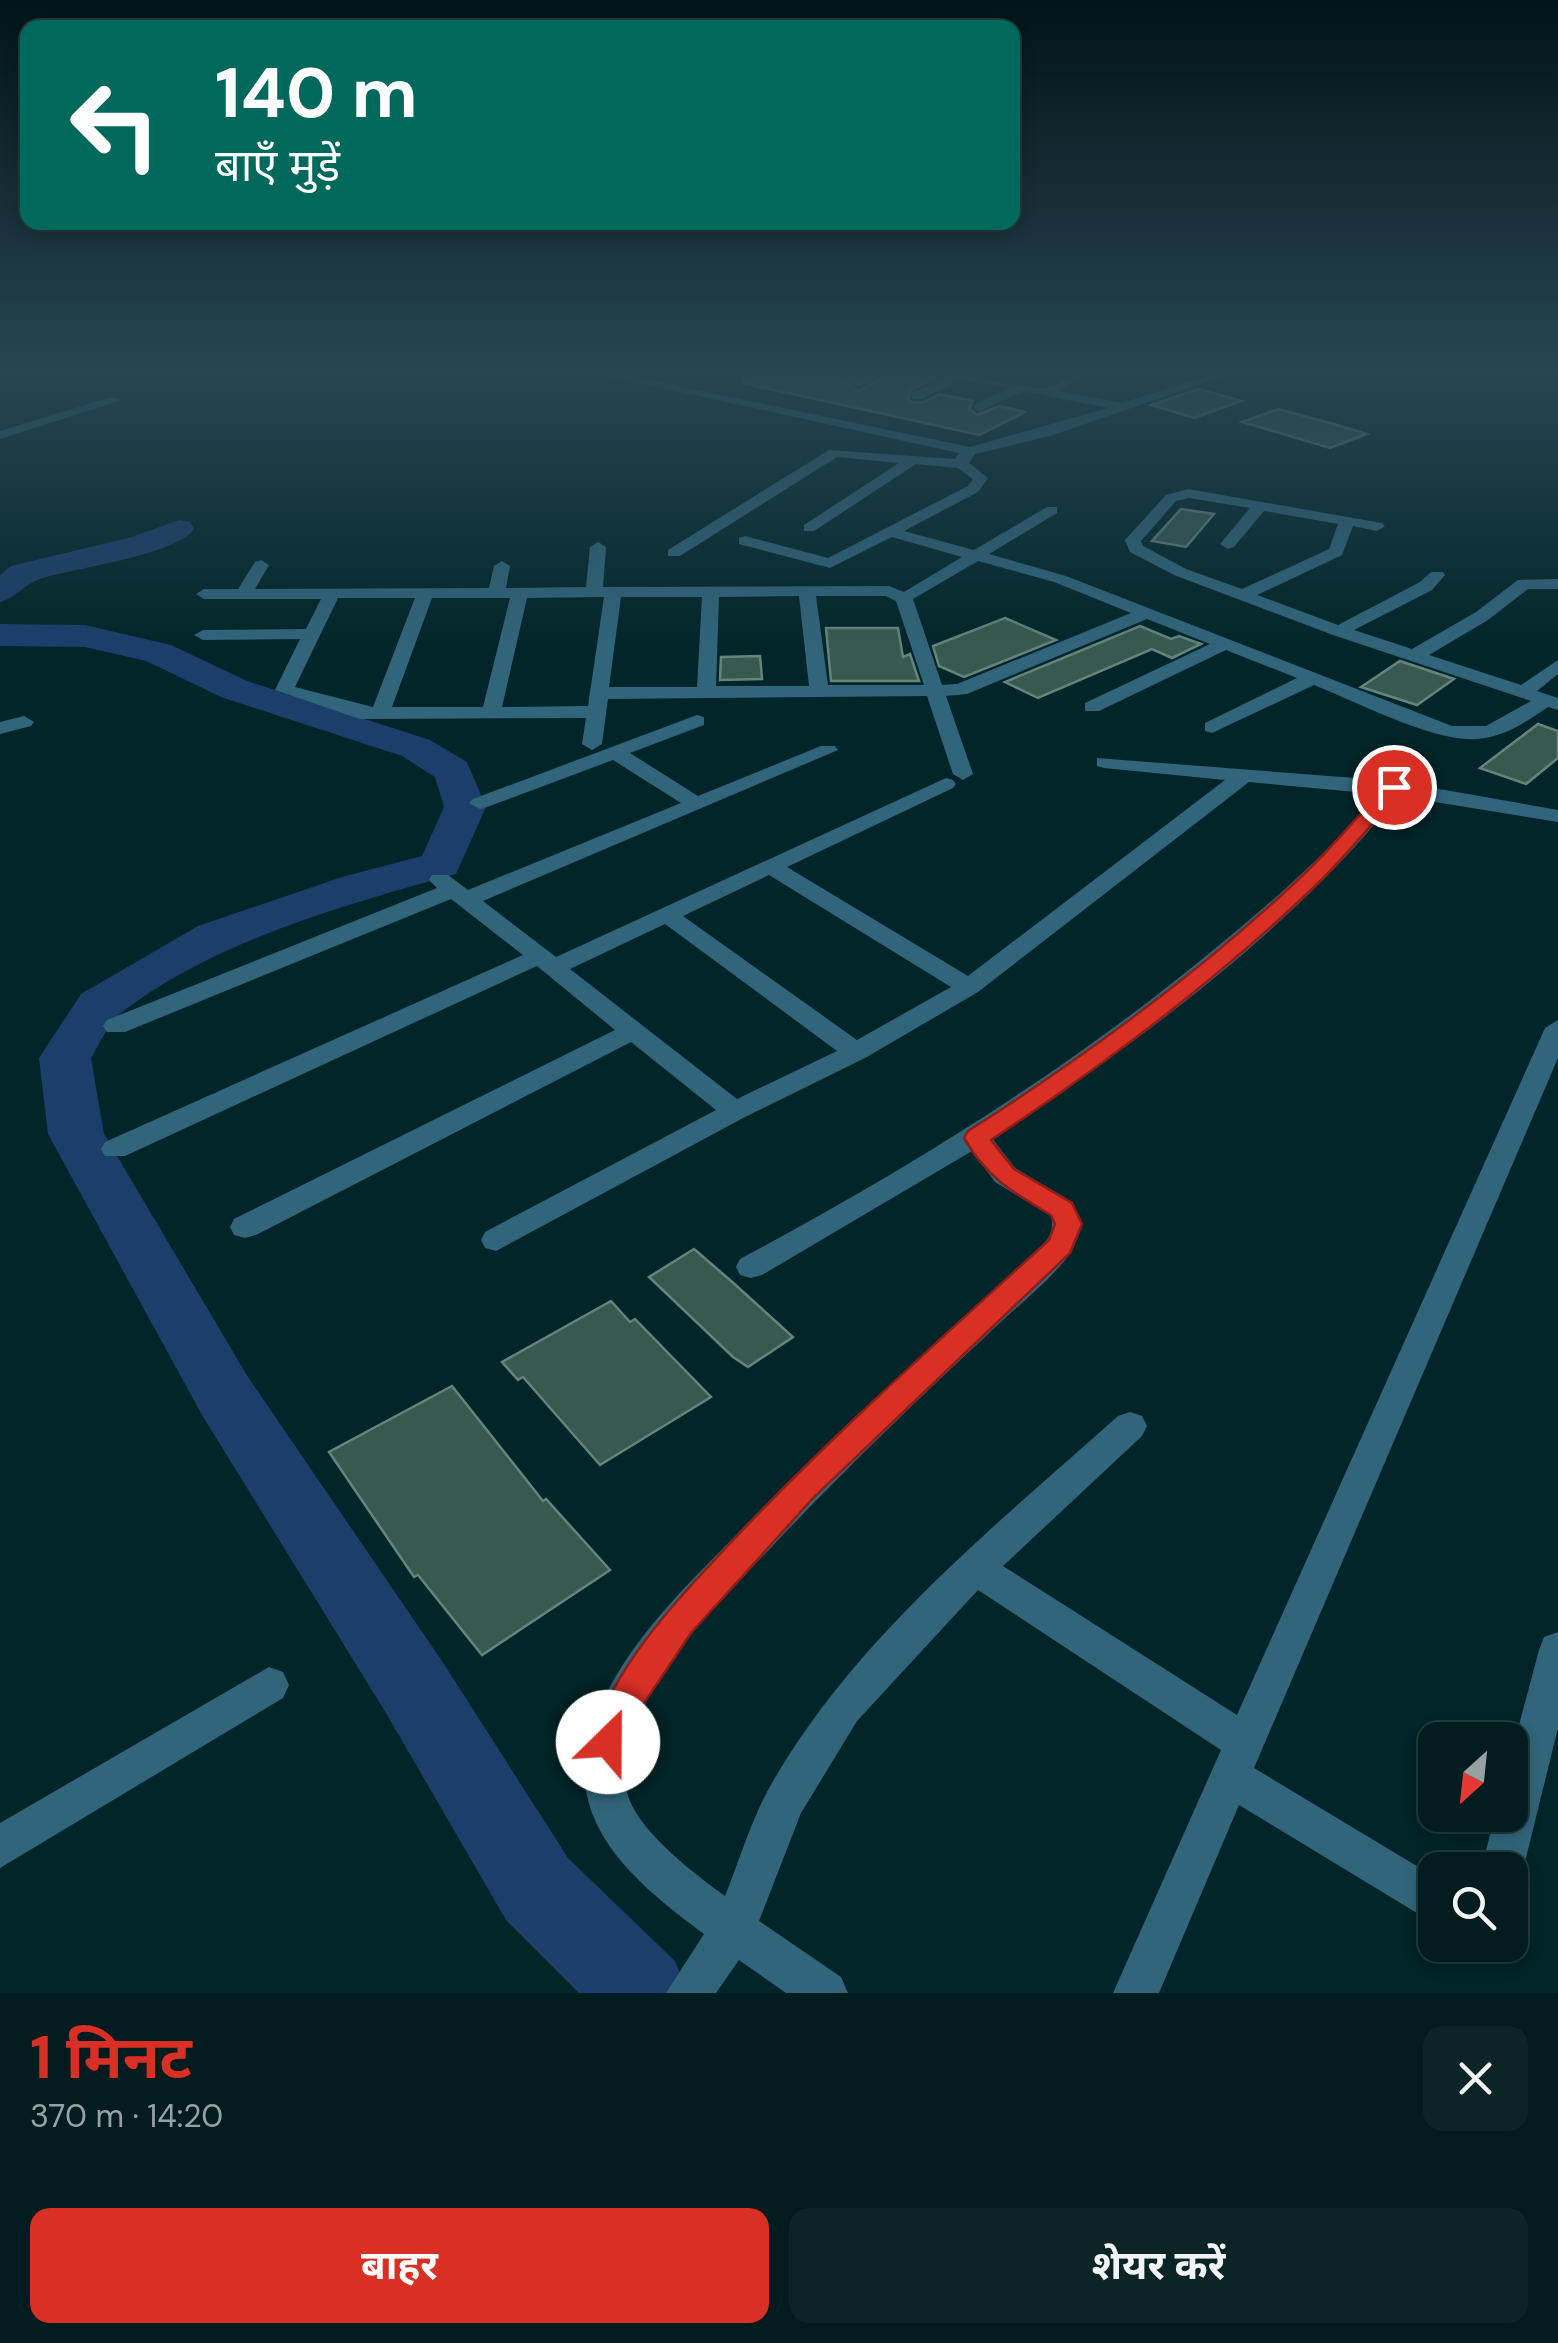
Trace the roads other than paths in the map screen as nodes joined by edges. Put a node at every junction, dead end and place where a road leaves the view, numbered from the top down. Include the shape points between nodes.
1 (812, 466) edge
2 (903, 466) edge
3 (972, 466) edge
4 (1260, 506) junction
5 (1052, 510) dead end
6 (1346, 520) junction
7 (1378, 526) dead end
8 (810, 528) dead end
9 (892, 532) junction
10 (745, 541) dead end
11 (1228, 544) dead end
12 (598, 548) dead end
13 (674, 553) dead end
14 (978, 554) junction
15 (261, 566) dead end
16 (502, 566) dead end
17 (1437, 575) dead end
18 (1558, 584) edge
19 (807, 591) junction
20 (496, 592) junction
21 (520, 592) junction
22 (603, 592) junction
23 (711, 592) junction
24 (332, 593) junction
25 (426, 593) junction
26 (204, 594) dead end
27 (243, 594) junction
28 (911, 594) dead end
29 (1243, 596) junction
30 (1146, 613) junction
31 (1339, 631) junction
32 (312, 634) junction
33 (203, 635) dead end
34 (1225, 644) junction
35 (1414, 656) junction
36 (1558, 665) edge
37 (1312, 678) junction
38 (935, 691) junction
39 (706, 692) junction
40 (819, 692) junction
41 (1523, 692) junction
42 (1552, 702) edge
43 (597, 703) junction
44 (1092, 708) dead end
45 (491, 713) junction
46 (380, 714) junction
47 (696, 721) dead end
48 (24, 722) dead end
49 (1212, 727) dead end
50 (0, 728) edge
51 (592, 744) dead end
52 (828, 750) dead end
53 (614, 752) junction
54 (1104, 762) dead end
55 (1242, 777) junction
56 (1394, 787) junction
57 (480, 803) dead end
58 (698, 805) junction
59 (1558, 816) edge
60 (772, 867) junction
61 (453, 890) junction
62 (668, 916) junction
63 (549, 960) junction
64 (969, 987) junction
65 (116, 1026) dead end
66 (1558, 1028) edge
67 (631, 1032) junction
68 (856, 1052) junction
69 (735, 1111) junction
70 (976, 1138) junction
71 (115, 1149) dead end
72 (245, 1226) dead end
73 (496, 1240) dead end
74 (751, 1267) dead end
75 (1130, 1426) dead end
76 (975, 1568) junction
77 (1558, 1650) edge
78 (268, 1685) dead end
79 (1237, 1760) junction
80 (0, 1847) edge
81 (1507, 1852) edge
82 (1418, 1890) edge
83 (734, 1929) junction
84 (690, 1991) edge
85 (826, 1993) edge
86 (1136, 1993) edge

1 - 13 street
2 - 8 street
3 - 9 street via 981,482
4 - 6 street
4 - 11 street
4 - 29 street via 1178,494 1133,540 1148,558
5 - 14 street
6 - 7 street
6 - 29 street via 1336,552
9 - 10 street via 830,562
9 - 14 street
12 - 22 street
14 - 28 street
14 - 30 street
15 - 27 street
16 - 20 street
17 - 31 street
18 - 35 street via 1524,584
19 - 23 street
19 - 38 street via 888,591 904,598
19 - 40 street
20 - 21 street
20 - 25 street
21 - 22 street
21 - 45 street
22 - 23 street
22 - 43 street
23 - 39 street
24 - 25 street
24 - 27 street
24 - 32 street
25 - 46 street
26 - 27 street
29 - 31 street
30 - 34 street
30 - 38 street via 960,690
31 - 35 street
32 - 33 street
32 - 46 street via 284,690
34 - 37 street
34 - 44 street
35 - 41 street
36 - 41 street
37 - 42 street via 1464,734 1496,732
37 - 49 street
38 - 40 street
38 - 60 street via 954,779
39 - 40 street
39 - 43 street
41 - 42 street
43 - 45 street
43 - 51 street
45 - 46 street
47 - 53 street
48 - 50 street
52 - 58 street
53 - 57 street
53 - 58 street
54 - 55 street
55 - 56 street
55 - 64 street
56 - 59 street
56 - 70 street via 1308,882 1199,976
58 - 61 street
60 - 62 street
60 - 64 street
61 - 63 street
61 - 65 street
62 - 63 street
62 - 68 street
63 - 67 street
63 - 71 street
64 - 68 street
66 - 79 street
67 - 69 street
67 - 72 street
68 - 69 street
69 - 73 street
70 - 74 street
70 - 83 street via 1005,1175 1062,1209 1068,1224 1060,1246 802,1488 678,1622 618,1710 608,1742 602,1769 610,1808 626,1836
75 - 76 street
76 - 79 street
76 - 83 street via 843,1708 809,1756
77 - 81 street
78 - 80 street
79 - 82 street
79 - 86 street
83 - 84 street
83 - 85 street

